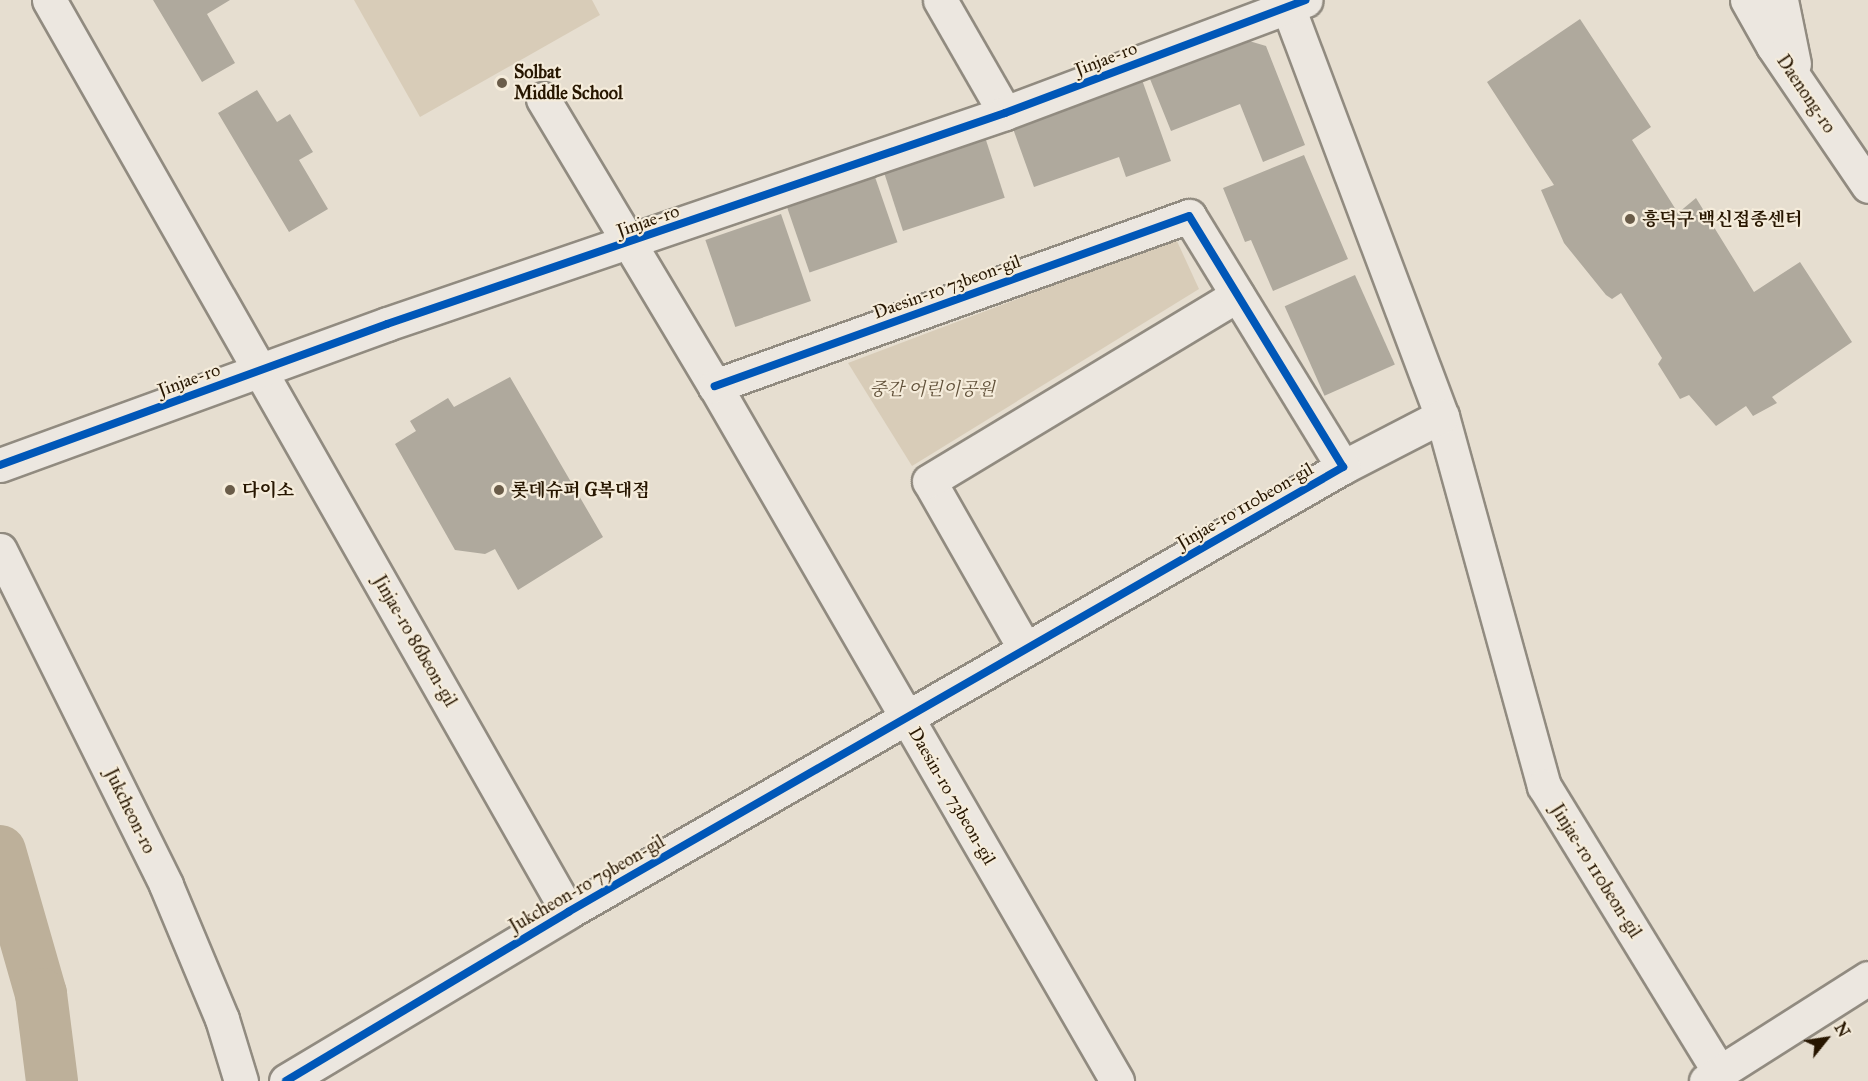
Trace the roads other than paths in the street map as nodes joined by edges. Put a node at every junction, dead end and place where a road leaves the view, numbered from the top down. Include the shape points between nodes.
1 (49, 0) edge
2 (940, 0) edge
3 (1747, 0) edge
4 (1780, 0) edge
5 (1284, 5) edge
6 (1798, 83) junction
7 (543, 99) dead end
8 (1005, 113) junction
9 (1868, 186) edge
10 (1189, 216) joint
11 (627, 244) junction
12 (1237, 295) junction
13 (261, 370) junction
14 (716, 386) junction
15 (1442, 416) junction
16 (0, 465) edge
17 (1343, 467) junction
18 (0, 550) edge
19 (1025, 649) junction
20 (907, 717) junction
21 (568, 912) junction
22 (1868, 978) edge
23 (1713, 1077) edge
24 (241, 1081) edge
25 (285, 1081) edge
26 (1117, 1081) edge

1 - 13 street, Jinjae-ro 86beon-gil
2 - 8 street
3 - 6 street, Daenong-ro
4 - 6 street
5 - 8 street, Jinjae-ro
5 - 15 street, Jinjae-ro 110beon-gil
6 - 9 street, Daenong-ro
7 - 11 street, Daesin-ro 73beon-gil
8 - 11 street, Jinjae-ro
10 - 12 street, Jinjae-ro 110beon-gil
10 - 14 street, Daesin-ro 73beon-gil
11 - 13 street, Jinjae-ro
11 - 14 street, Daesin-ro 73beon-gil
12 - 17 street, Jinjae-ro 110beon-gil
12 - 19 street via 929,481
13 - 16 street, Jinjae-ro
13 - 21 street, Jinjae-ro 86beon-gil
14 - 20 street, Daesin-ro 73beon-gil
15 - 17 street
15 - 23 street, Jinjae-ro 110beon-gil via 1544,786
17 - 19 street, Jinjae-ro 110beon-gil
18 - 24 street, Jukcheon-ro via 166,885 222,1019
19 - 20 street, Jinjae-ro 110beon-gil
20 - 21 street, Jukcheon-ro 79beon-gil
20 - 26 street, Daesin-ro 73beon-gil
21 - 25 street, Jukcheon-ro 79beon-gil
22 - 23 street

